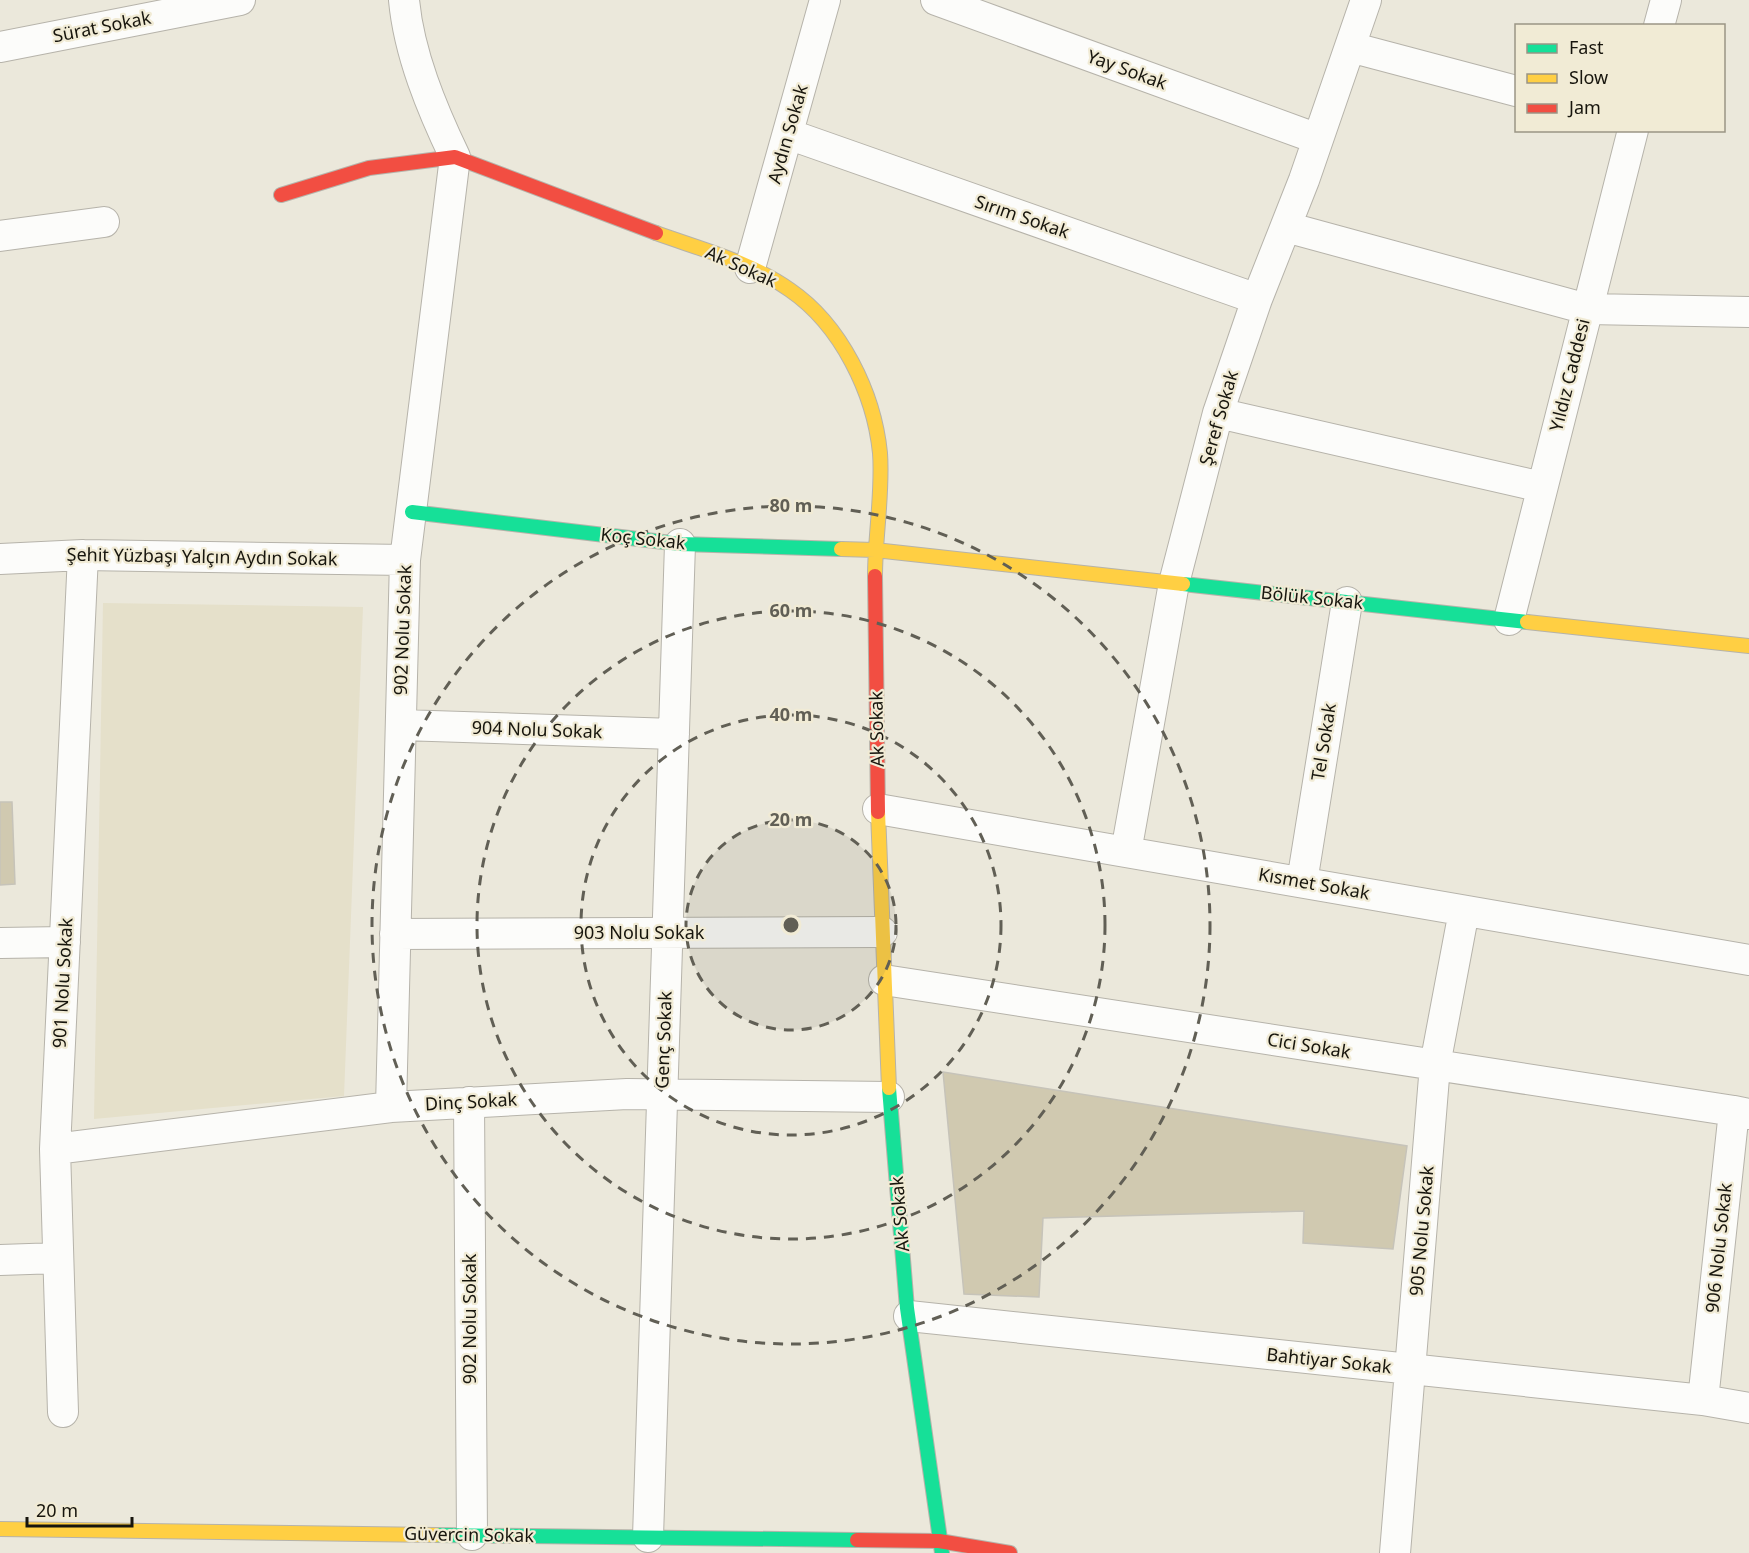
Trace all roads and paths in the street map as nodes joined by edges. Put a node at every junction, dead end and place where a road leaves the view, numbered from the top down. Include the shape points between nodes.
1 (240, 0) edge
2 (404, 0) edge
3 (825, 0) edge
4 (936, 0) edge
5 (1366, 0) edge
6 (1666, 0) edge
7 (1660, 24) edge
8 (0, 47) edge
9 (1350, 47) junction
10 (1515, 91) edge
11 (1632, 132) edge
12 (788, 134) junction
13 (1318, 139) junction
14 (455, 157) junction
15 (281, 195) dead end
16 (104, 222) dead end
17 (1286, 227) junction
18 (0, 236) edge
19 (750, 268) junction
20 (1257, 299) junction
21 (1587, 309) junction
22 (1749, 312) edge
23 (1218, 413) junction
24 (1542, 487) junction
25 (412, 512) junction
26 (680, 544) junction
27 (875, 550) junction
28 (83, 555) junction
29 (0, 559) edge
30 (405, 560) junction
31 (1173, 583) junction
32 (1347, 602) junction
33 (1509, 620) junction
34 (1749, 646) edge
35 (401, 725) junction
36 (674, 734) junction
37 (878, 809) junction
38 (1126, 852) junction
39 (1302, 882) junction
40 (1464, 911) junction
41 (882, 932) junction
42 (668, 933) junction
43 (395, 934) junction
44 (65, 942) junction
45 (0, 943) edge
46 (1749, 960) edge
47 (884, 980) junction
48 (1435, 1065) junction
49 (662, 1094) junction
50 (889, 1097) junction
51 (469, 1102) junction
52 (391, 1107) junction
53 (1741, 1113) edge
54 (55, 1149) junction
55 (58, 1258) junction
56 (0, 1260) edge
57 (909, 1316) junction
58 (1410, 1369) junction
59 (1703, 1400) junction
60 (1749, 1408) edge
61 (63, 1412) dead end
62 (0, 1529) edge
63 (472, 1535) junction
64 (648, 1537) junction
65 (940, 1547) edge
66 (1010, 1553) edge
67 (1395, 1553) edge

1 - 8 street, Sürat Sokak
2 - 14 street via 415,53
3 - 12 street, Aydın Sokak
4 - 13 street, Yay Sokak
5 - 9 street, Şeref Sokak
6 - 7 street
9 - 10 street
9 - 13 street, Şeref Sokak
11 - 21 street, Yıldız Caddesi
12 - 19 street, Aydın Sokak
12 - 20 street, Sırım Sokak
13 - 17 street, Şeref Sokak
14 - 15 street via 369,168
14 - 19 street, Ak Sokak
14 - 25 street, 902 Nolu Sokak
16 - 18 street
17 - 20 street, Şeref Sokak
17 - 21 street
19 - 27 street, Ak Sokak via 791,290 833,331 859,375 874,416 880,454
20 - 23 street, Şeref Sokak
21 - 22 street
21 - 24 street, Yıldız Caddesi
23 - 24 street
23 - 31 street, Şeref Sokak
24 - 33 street, Yıldız Caddesi
25 - 26 street, Koç Sokak
25 - 30 street, 902 Nolu Sokak
26 - 27 street, Koç Sokak
26 - 36 street, Genç Sokak
27 - 31 street, Bölük Sokak
27 - 37 street, Ak Sokak
28 - 29 street, Şehit Yüzbaşı Yalçın Aydın Sokak
28 - 30 street, Şehit Yüzbaşı Yalçın Aydın Sokak
28 - 44 street, 901 Nolu Sokak
30 - 35 street, 902 Nolu Sokak
31 - 32 street, Bölük Sokak
31 - 38 street, Şeref Sokak
32 - 33 street, Bölük Sokak
32 - 39 street, Tel Sokak
33 - 34 street, Bölük Sokak
35 - 36 street, 904 Nolu Sokak
35 - 43 street, 902 Nolu Sokak
36 - 42 street, Genç Sokak
37 - 38 street, Kısmet Sokak
37 - 41 street, Ak Sokak
38 - 39 street, Kısmet Sokak
39 - 40 street, Kısmet Sokak
40 - 46 street, Kısmet Sokak
40 - 48 street, 905 Nolu Sokak
41 - 42 street, 903 Nolu Sokak
41 - 47 street, Ak Sokak
42 - 43 street, 903 Nolu Sokak
42 - 49 street, Genç Sokak
43 - 52 street, 902 Nolu Sokak
44 - 45 street
44 - 54 street, 901 Nolu Sokak
47 - 48 street, Cici Sokak
47 - 50 street, Ak Sokak
48 - 53 street, Cici Sokak
48 - 58 street, 905 Nolu Sokak
49 - 50 street, Dinç Sokak
49 - 51 street, Dinç Sokak
49 - 64 street, Genç Sokak
50 - 57 street, Ak Sokak
51 - 52 street, Dinç Sokak
51 - 63 street, 902 Nolu Sokak
52 - 54 street, Dinç Sokak
53 - 59 street, 906 Nolu Sokak
54 - 55 street, 901 Nolu Sokak
55 - 56 street
55 - 61 street, 901 Nolu Sokak
57 - 58 street, Bahtiyar Sokak
57 - 65 street, Ak Sokak
58 - 59 street, Bahtiyar Sokak
58 - 67 street, 905 Nolu Sokak
59 - 60 street, Bahtiyar Sokak
62 - 63 street, Güvercin Sokak
63 - 64 street, Güvercin Sokak
64 - 65 street, Güvercin Sokak
65 - 66 street, Güvercin Sokak

